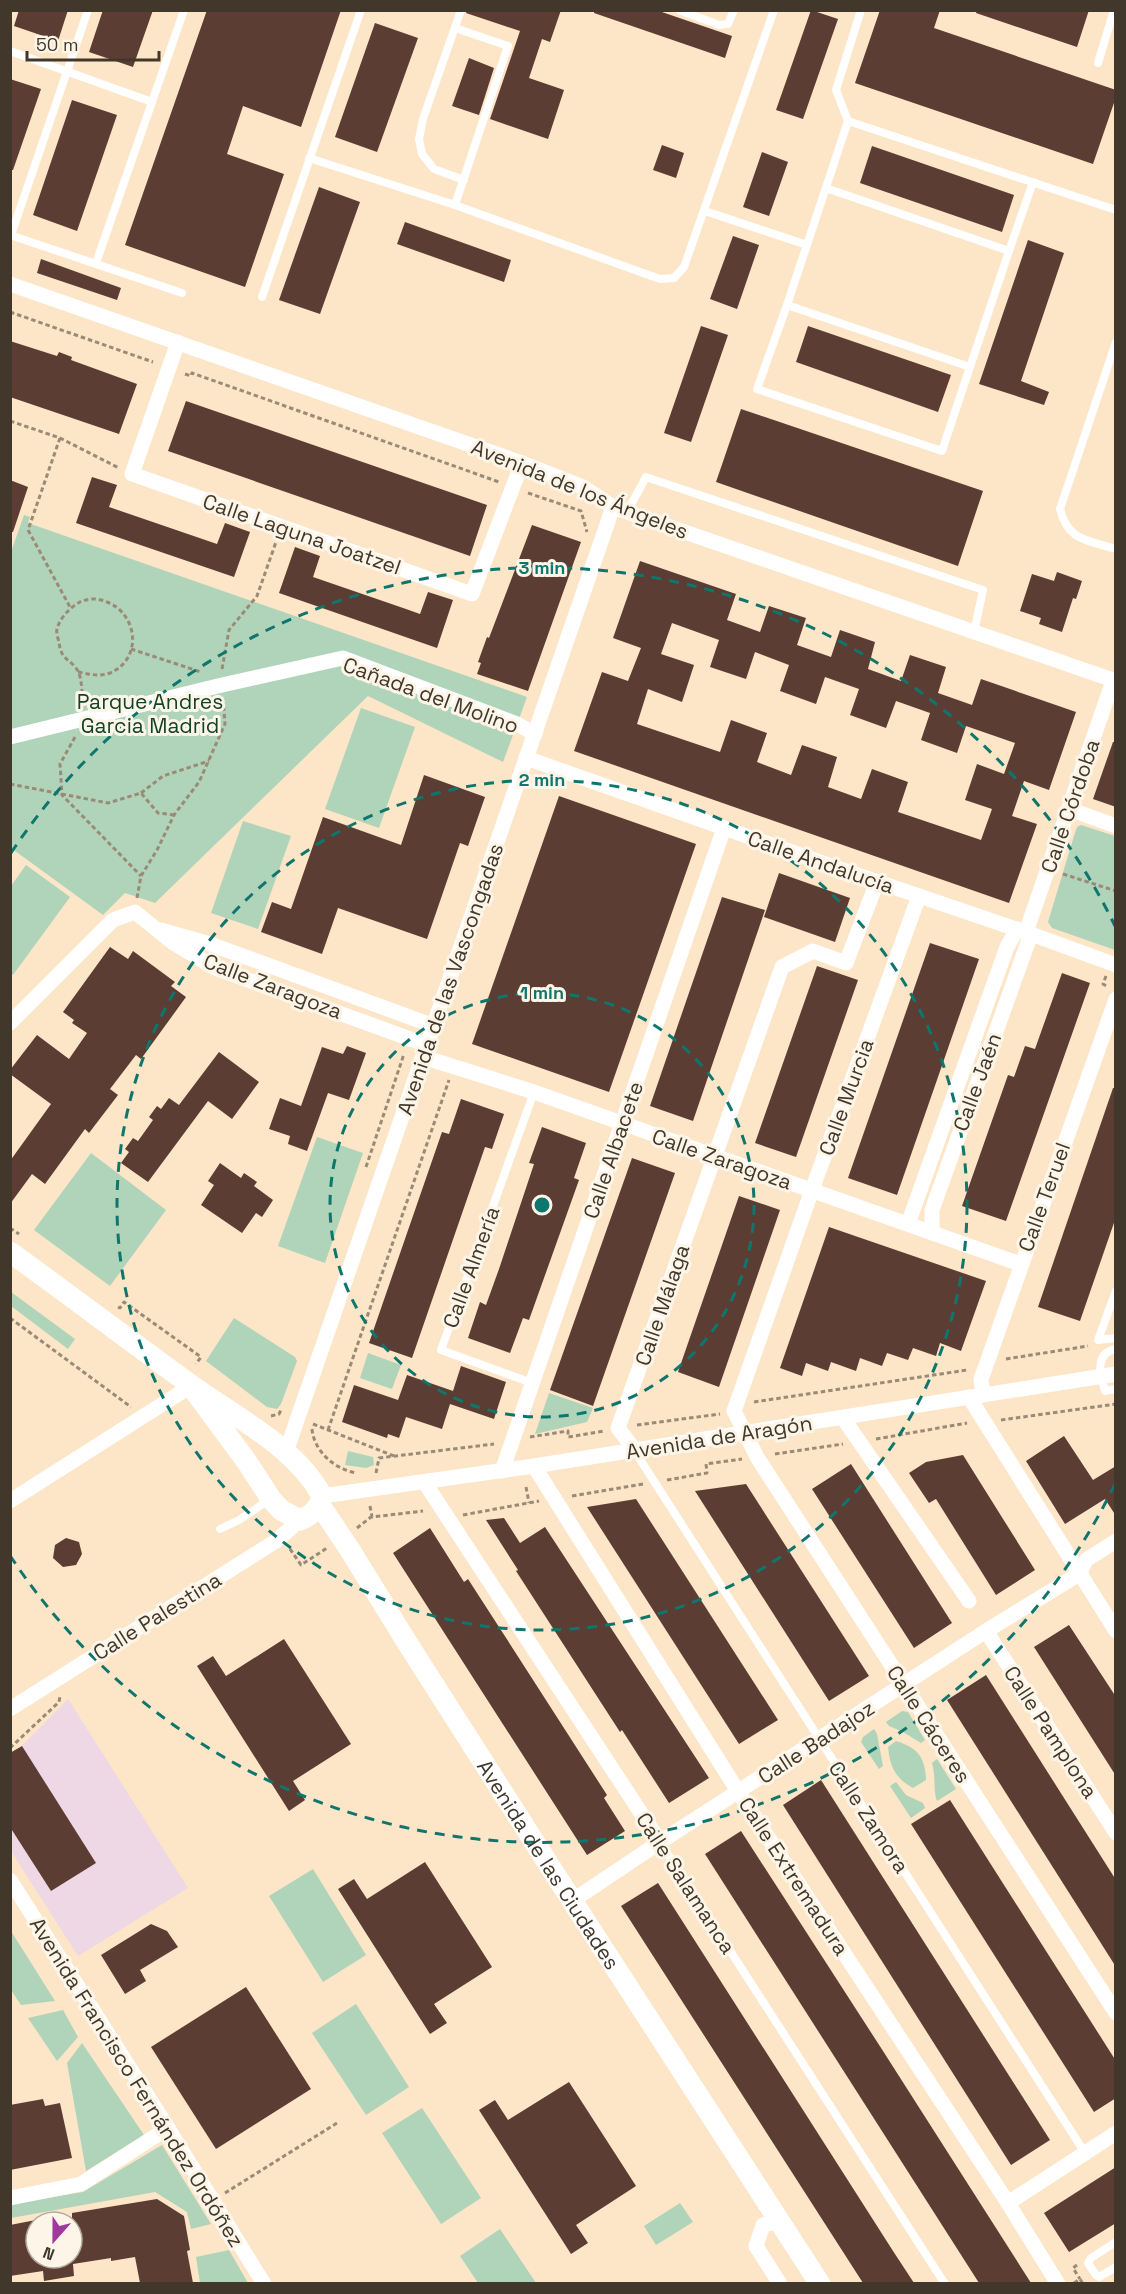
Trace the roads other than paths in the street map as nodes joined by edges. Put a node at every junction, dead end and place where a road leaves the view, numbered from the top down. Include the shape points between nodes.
1 (88, 10) edge
2 (184, 10) edge
3 (361, 10) edge
4 (461, 10) edge
5 (679, 10) edge
6 (734, 10) edge
7 (774, 10) edge
8 (861, 10) edge
9 (1114, 10) edge
10 (455, 28) junction
11 (10, 51) edge
12 (1098, 63) dead end
13 (67, 72) junction
14 (152, 102) junction
15 (848, 121) junction
16 (309, 158) junction
17 (464, 180) junction
18 (1033, 182) junction
19 (826, 188) junction
20 (455, 205) junction
21 (1116, 210) edge
22 (705, 211) junction
23 (11, 235) edge
24 (807, 246) junction
25 (1009, 251) junction
26 (96, 263) junction
27 (10, 284) edge
28 (182, 293) dead end
29 (262, 297) dead end
30 (787, 305) junction
31 (178, 342) junction
32 (1116, 342) edge
33 (970, 367) junction
34 (522, 464) junction
35 (620, 509) junction
36 (1116, 549) edge
37 (974, 632) junction
38 (1114, 681) edge
39 (535, 734) junction
40 (10, 736) edge
41 (526, 758) junction
42 (1069, 809) junction
43 (1116, 826) edge
44 (724, 828) junction
45 (877, 882) junction
46 (919, 896) junction
47 (158, 930) junction
48 (1025, 932) junction
49 (1116, 965) edge
50 (1116, 999) edge
51 (10, 1023) edge
52 (434, 1026) junction
53 (425, 1051) junction
54 (534, 1092) junction
55 (622, 1125) junction
56 (714, 1157) junction
57 (812, 1190) junction
58 (908, 1224) junction
59 (932, 1233) junction
60 (10, 1252) edge
61 (1020, 1264) junction
62 (1116, 1292) edge
63 (1116, 1338) edge
64 (1116, 1349) edge
65 (1108, 1376) edge
66 (532, 1383) junction
67 (191, 1386) junction
68 (1116, 1389) edge
69 (976, 1396) junction
70 (843, 1418) junction
71 (745, 1433) junction
72 (280, 1447) junction
73 (634, 1449) junction
74 (247, 1462) junction
75 (534, 1466) junction
76 (502, 1471) junction
77 (425, 1483) junction
78 (271, 1499) junction
79 (321, 1501) junction
80 (10, 1502) edge
81 (300, 1520) junction
82 (220, 1529) dead end
83 (1116, 1541) edge
84 (1079, 1574) junction
85 (969, 1601) dead end
86 (986, 1631) junction
87 (1116, 1631) edge
88 (904, 1684) junction
89 (10, 1708) edge
90 (820, 1740) junction
91 (739, 1793) junction
92 (1116, 1833) edge
93 (660, 1842) junction
94 (10, 1880) edge
95 (572, 1901) junction
96 (1116, 2013) edge
97 (168, 2128) junction
98 (1116, 2133) edge
99 (1085, 2153) junction
100 (10, 2198) edge
101 (1008, 2203) junction
102 (781, 2221) junction
103 (1116, 2242) edge
104 (1116, 2267) edge
105 (264, 2283) edge
106 (780, 2283) edge
107 (820, 2283) edge
108 (945, 2283) edge
109 (1058, 2283) edge

1 - 13 lane
2 - 14 lane
3 - 16 lane
4 - 10 lane
5 - 6 lane via 719,25 728,24
7 - 22 lane
8 - 15 lane via 836,90
9 - 12 lane
10 - 17 lane via 418,139 422,154 435,169
10 - 17 lane via 507,46
11 - 13 lane
13 - 14 lane
13 - 23 lane
14 - 26 lane
15 - 18 lane
15 - 19 lane
16 - 20 lane
16 - 29 lane
17 - 20 lane
18 - 21 lane
18 - 25 lane
19 - 24 lane
19 - 25 lane
20 - 22 lane via 660,279 674,278 684,267
22 - 24 lane
23 - 26 lane
24 - 30 lane
25 - 33 lane
26 - 28 lane
27 - 31 street, Avenida de los Ángeles
30 - 33 lane
30 - 33 lane via 757,388 942,451
31 - 34 street, Avenida de los Ángeles
31 - 34 street, Calle Laguna Joatzel via 132,474 472,594
32 - 36 lane via 1060,509 1064,525 1072,534
34 - 35 street, Avenida de los Ángeles via 583,487
35 - 37 street, Avenida de los Ángeles
35 - 37 lane via 646,477 972,587 983,591
35 - 39 street, Avenida de las Vascongadas via 602,538
37 - 38 street, Avenida de los Ángeles
38 - 42 street, Calle Córdoba
39 - 40 street, Cañada del Molino via 343,658 221,682
39 - 41 street, Avenida de las Vascongadas
41 - 44 street, Calle Andalucía
41 - 52 street, Avenida de las Vascongadas
42 - 43 street
42 - 48 street, Calle Córdoba
44 - 45 street, Calle Andalucía
44 - 55 street, Calle Albacete
45 - 46 street, Calle Andalucía
45 - 56 street via 846,963 813,951 782,967
46 - 48 street, Calle Andalucía
46 - 57 street, Calle Murcia
47 - 51 street, Calle Zaragoza via 135,912 113,920
47 - 52 street, Calle Zaragoza via 210,944
47 - 53 street, Calle Zaragoza via 215,968 400,1034
48 - 49 street, Calle Andalucía
48 - 58 street, Calle Jaén via 1007,947
48 - 59 street, Calle Jaén via 932,1210
50 - 61 street, Calle Teruel
52 - 53 street, Avenida de las Vascongadas
53 - 54 street, Calle Zaragoza via 454,1066
53 - 72 street, Avenida de las Vascongadas via 305,1421
54 - 55 street, Calle Zaragoza
54 - 66 lane, Calle Almería via 441,1350
55 - 56 street, Calle Zaragoza
55 - 66 street, Calle Albacete
56 - 57 street, Calle Zaragoza
56 - 73 street, Calle Málaga via 618,1428
57 - 58 street, Calle Zaragoza
57 - 71 street, Calle Murcia via 734,1412
58 - 59 street, Calle Zaragoza
59 - 61 street, Calle Zaragoza
60 - 67 street, Avenida de las Ciudades
61 - 69 street, Calle Teruel
62 - 63 lane via 1098,1340
64 - 65 lane via 1103,1354 1100,1362
65 - 68 lane via 1105,1391
65 - 69 street, Avenida de Aragón
66 - 76 street, Calle Albacete
67 - 72 street, Avenida de las Ciudades
67 - 74 street, Avenida de las Ciudades
67 - 80 street
69 - 70 street, Avenida de Aragón
69 - 84 street
70 - 71 street, Avenida de Aragón
70 - 85 street
71 - 73 street, Avenida de Aragón
71 - 88 street, Calle Cáceres
72 - 74 street via 262,1444 249,1454
72 - 79 street, Avenida de las Ciudades via 317,1486
73 - 75 street, Avenida de Aragón
73 - 90 lane, Calle Zamora
74 - 78 street, Avenida de las Ciudades
75 - 76 street, Avenida de Aragón
75 - 91 street, Calle Extremadura
76 - 77 street, Avenida de Aragón
77 - 79 street, Avenida de Aragón
77 - 93 street, Calle Salamanca
78 - 81 street, Avenida de las Ciudades via 281,1510
78 - 82 lane
79 - 81 street via 311,1515
79 - 95 street, Avenida de las Ciudades
81 - 89 street, Calle Palestina via 276,1541
83 - 84 street, Calle Badajoz via 1086,1560
84 - 86 street, Calle Badajoz
84 - 87 street
86 - 88 street, Calle Badajoz
86 - 92 street, Calle Pamplona
88 - 90 street, Calle Badajoz
88 - 96 street, Calle Cáceres
90 - 91 street, Calle Badajoz
90 - 99 lane, Calle Zamora
91 - 93 street, Calle Badajoz
91 - 101 street, Calle Extremadura
93 - 95 street, Calle Badajoz
93 - 108 lane, Calle Salamanca
94 - 97 street, Avenida Francisco Fernández Ordóñez
95 - 102 street, Avenida de las Ciudades
97 - 100 street via 81,2184
97 - 105 street, Avenida Francisco Fernández Ordóñez
98 - 99 street
99 - 101 street
101 - 109 street, Calle Extremadura
102 - 106 street via 763,2224 756,2246
102 - 107 street, Avenida de las Ciudades
103 - 104 lane via 1088,2263 1099,2277

